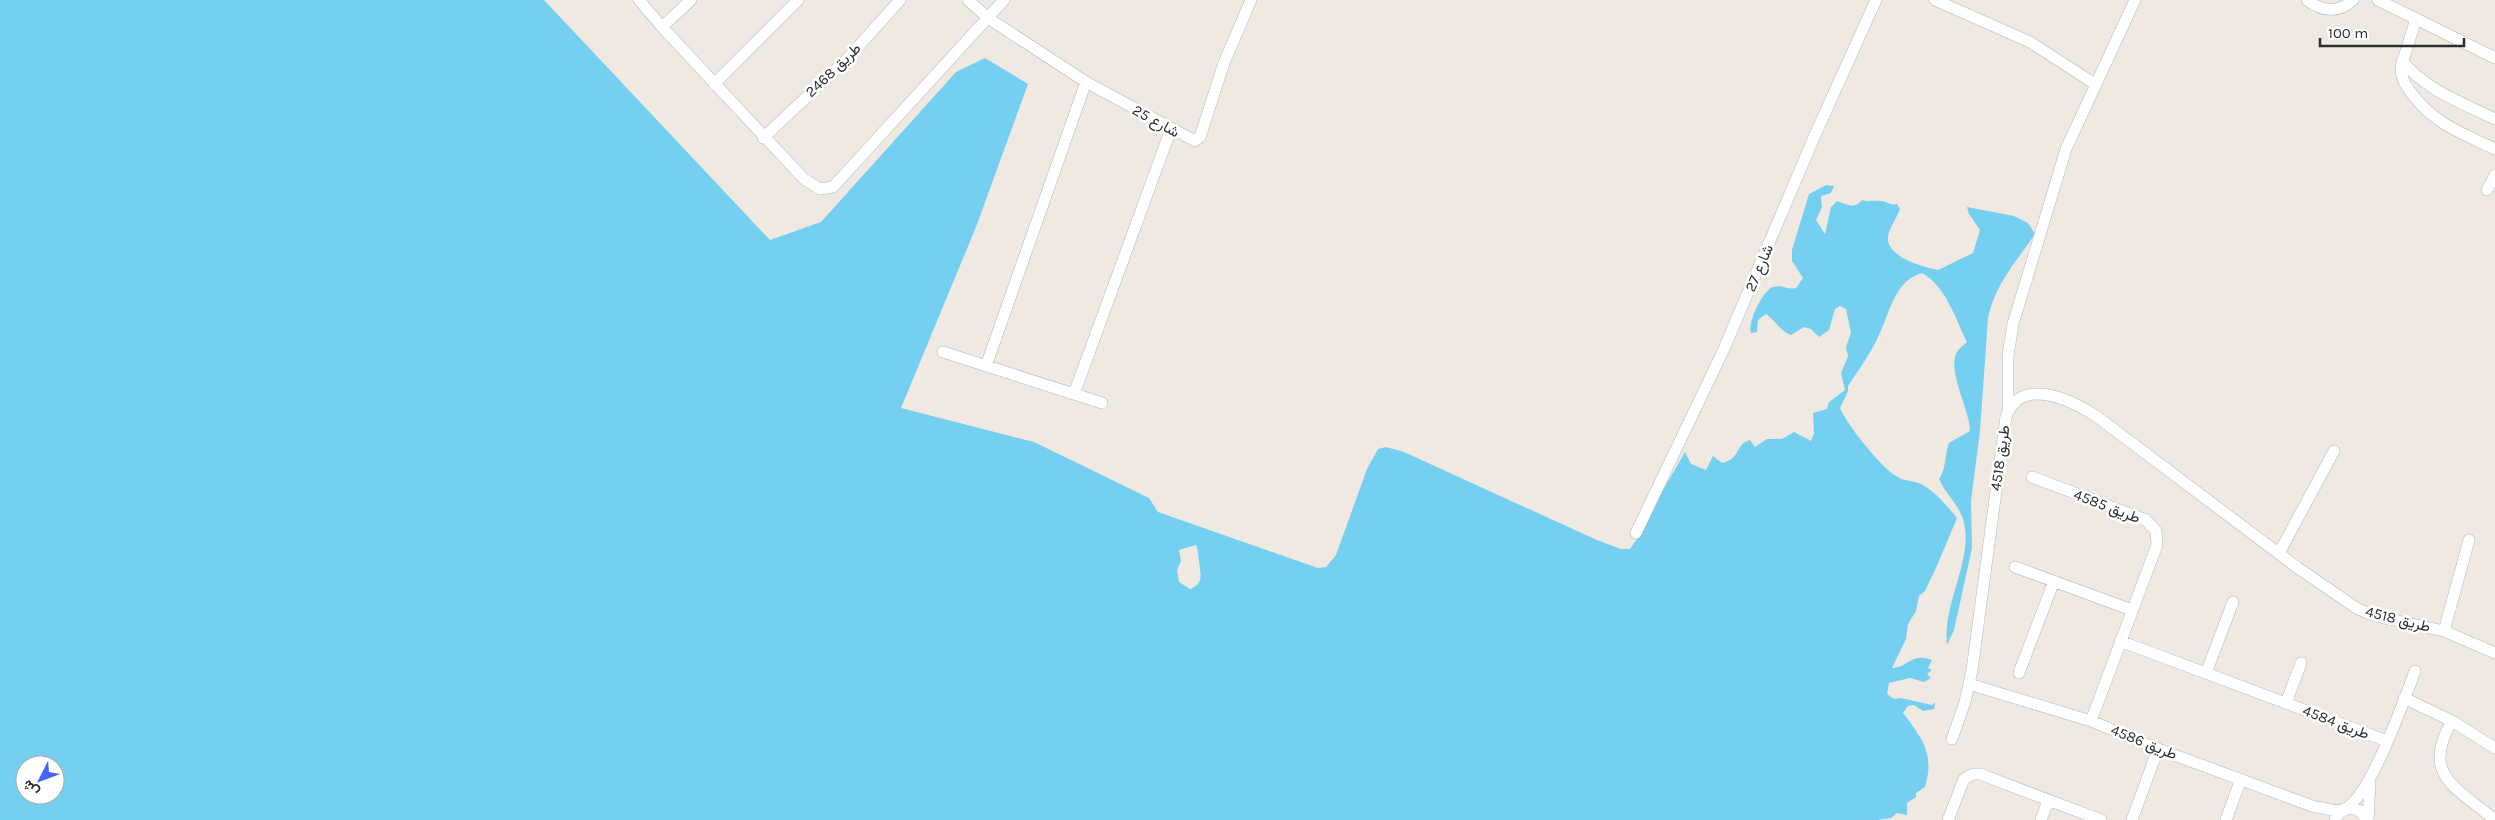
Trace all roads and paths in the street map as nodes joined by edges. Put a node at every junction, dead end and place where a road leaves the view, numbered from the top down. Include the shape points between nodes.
1 (639, 0) edge
2 (691, 0) edge
3 (798, 0) edge
4 (900, 0) edge
5 (968, 0) edge
6 (1004, 0) edge
7 (1251, 0) edge
8 (1876, 0) edge
9 (1936, 0) edge
10 (2135, 0) edge
11 (2308, 0) edge
12 (2353, 0) edge
13 (2378, 0) edge
14 (988, 18) junction
15 (2416, 19) junction
16 (662, 27) junction
17 (2495, 58) edge
18 (2402, 60) junction
19 (1086, 82) junction
20 (714, 84) junction
21 (2095, 84) junction
22 (2495, 119) edge
23 (1171, 129) junction
24 (763, 138) junction
25 (2495, 149) edge
26 (2495, 175) edge
27 (2487, 190) dead end
28 (943, 352) dead end
29 (986, 366) junction
30 (1074, 394) junction
31 (1102, 403) dead end
32 (2008, 409) junction
33 (2334, 451) dead end
34 (2032, 477) dead end
35 (1636, 533) dead end
36 (2469, 540) dead end
37 (2279, 553) junction
38 (2014, 566) dead end
39 (2054, 581) junction
40 (2233, 602) dead end
41 (2132, 610) junction
42 (2444, 631) junction
43 (2120, 641) junction
44 (2495, 653) edge
45 (2301, 663) dead end
46 (2415, 672) dead end
47 (2019, 673) dead end
48 (2206, 673) junction
49 (1969, 684) junction
50 (2404, 698) junction
51 (2286, 703) junction
52 (2091, 721) junction
53 (2452, 721) junction
54 (1952, 739) dead end
55 (2387, 741) junction
56 (2495, 748) edge
57 (2158, 749) junction
58 (2241, 779) junction
59 (2370, 781) junction
60 (2048, 801) junction
61 (2316, 807) junction
62 (2343, 810) junction
63 (1948, 820) edge
64 (2041, 820) edge
65 (2101, 820) edge
66 (2132, 820) edge
67 (2226, 820) edge
68 (2328, 820) edge
69 (2335, 820) edge
70 (2367, 820) edge
71 (2495, 820) edge

1 - 16 street
2 - 16 street
3 - 20 street
4 - 24 street, طريق 2468 via 848,58
5 - 14 street, شارع 25
6 - 14 street
7 - 23 street, شارع 25 via 1224,63 1200,137 1190,140
8 - 35 street, شارع 27 via 1728,339
9 - 21 street via 2017,36
10 - 21 street
11 - 12 street via 2333,10
13 - 15 street
14 - 19 street, شارع 25
14 - 24 street via 833,187 820,189 812,185
15 - 17 street
15 - 18 street
16 - 20 street
18 - 22 street via 2410,71 2431,87
18 - 25 street via 2403,80 2428,114
19 - 23 street, شارع 25
19 - 29 street
20 - 24 street
21 - 32 street via 2066,149 2017,307 2008,355
23 - 30 street
26 - 27 street
28 - 29 street
29 - 30 street
30 - 31 street
32 - 37 street, طريق 4518 via 2020,397 2037,394 2078,404
32 - 49 street, طريق 4518
33 - 37 street
34 - 41 street, طريق 4585 via 2152,525 2157,545
36 - 42 street, طريق 4518
37 - 42 street, طريق 4518 via 2358,609 2375,616
38 - 39 street
39 - 41 street
39 - 47 street
40 - 48 street
41 - 43 street, طريق 4585
42 - 44 street, طريق 4518
43 - 48 street, طريق 4584
43 - 52 street, طريق 4585
45 - 51 street, طريق 4584
46 - 50 street, طريق 4584
48 - 51 street, طريق 4584
49 - 52 street, طريق 4586
49 - 54 street, طريق 4518
50 - 53 street
50 - 55 street, طريق 4584
51 - 55 street, طريق 4584
52 - 57 street, طريق 4586
53 - 56 street
53 - 71 street via 2439,749 2440,768 2451,784
55 - 59 street, طريق 4584
57 - 58 street, طريق 4586
57 - 66 street
58 - 61 street, طريق 4586
58 - 67 street
59 - 62 street, طريق 4584 via 2355,803
59 - 70 street, طريق 4584
60 - 63 street via 1973,774 1964,779
60 - 64 street
60 - 65 street
61 - 62 street, طريق 4586
61 - 68 street, طريق 4586
62 - 69 street, طريق 4584
62 - 70 street, طريق 4586 via 2359,810

